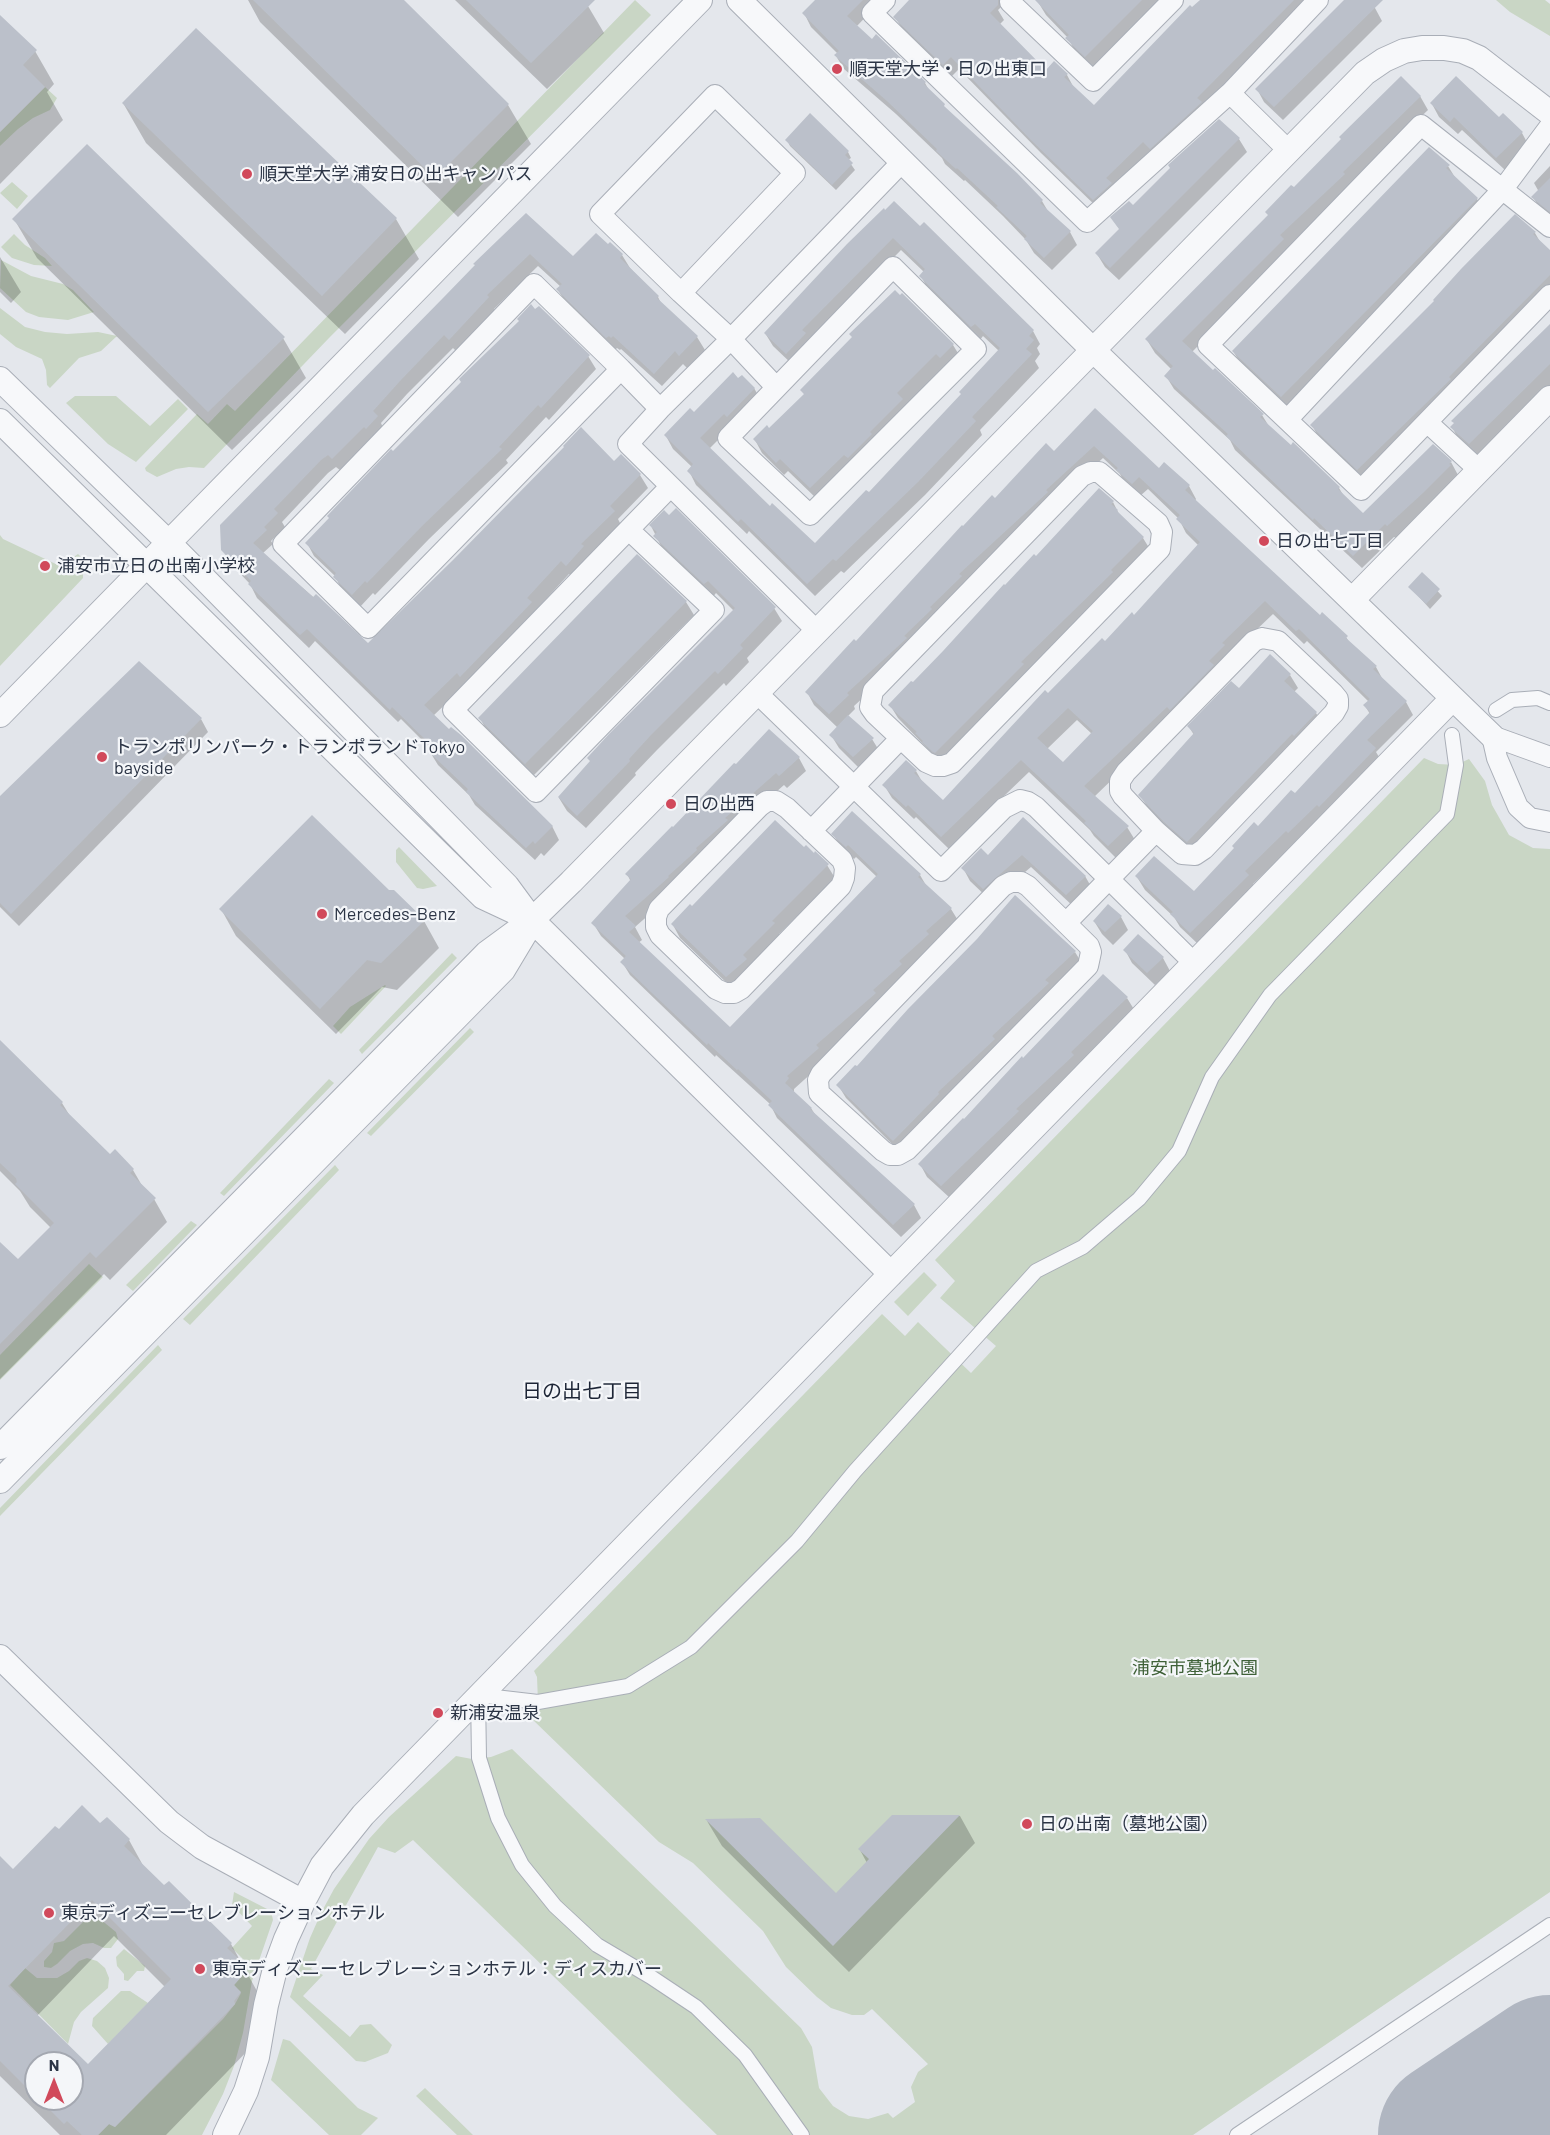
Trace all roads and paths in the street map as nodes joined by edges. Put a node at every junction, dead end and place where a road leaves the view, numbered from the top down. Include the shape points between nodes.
1 (700, 0) edge
2 (739, 0) edge
3 (885, 0) edge
4 (1012, 0) edge
5 (1173, 0) edge
6 (1318, 0) edge
7 (1230, 93) junction
8 (1550, 113) edge
9 (1550, 126) edge
10 (1289, 151) junction
11 (903, 161) junction
12 (1503, 189) junction
13 (1550, 228) edge
14 (681, 293) junction
15 (1550, 295) edge
16 (731, 339) junction
17 (1092, 349) junction
18 (621, 369) junction
19 (0, 379) edge
20 (776, 387) junction
21 (1550, 398) edge
22 (660, 409) junction
23 (1287, 420) junction
24 (0, 421) edge
25 (1428, 423) junction
26 (1480, 471) junction
27 (670, 487) junction
28 (629, 530) junction
29 (168, 542) junction
30 (146, 565) junction
31 (1352, 600) junction
32 (817, 631) junction
33 (756, 693) junction
34 (1452, 699) junction
35 (1550, 703) edge
36 (1496, 710) dead end
37 (0, 715) edge
38 (1452, 735) dead end
39 (1492, 736) junction
40 (900, 739) junction
41 (1550, 757) edge
42 (852, 787) junction
43 (1550, 822) edge
44 (811, 831) junction
45 (1156, 831) junction
46 (1108, 880) junction
47 (532, 920) junction
48 (1066, 923) junction
49 (1195, 964) junction
50 (891, 1274) junction
51 (0, 1447) edge
52 (0, 1481) edge
53 (0, 1657) edge
54 (478, 1695) junction
55 (303, 1902) junction
56 (1550, 1925) edge
57 (225, 2135) edge
58 (802, 2135) edge
59 (1237, 2135) edge

1 - 29 street
2 - 11 street
3 - 7 street via 872,13 1087,222
4 - 5 street via 1093,81
6 - 7 street
7 - 10 street
8 - 10 street via 1479,58 1463,51 1422,48 1404,51 1365,73
9 - 12 street
10 - 17 street
11 - 16 street
11 - 17 street
12 - 13 street
12 - 23 street
12 - 23 street via 1421,125 1208,345
14 - 14 street via 600,214 716,96 795,172
14 - 16 street
15 - 25 street
16 - 20 street
16 - 22 street
17 - 31 street
17 - 32 street
18 - 18 street via 534,285 283,544 368,628
18 - 22 street
19 - 29 street
20 - 20 street via 728,438 810,515 976,349 893,267
21 - 26 street
22 - 27 street via 628,444
23 - 25 street via 1361,490
24 - 30 street
25 - 26 street
26 - 31 street
27 - 28 street
27 - 32 street
28 - 28 street via 714,610 536,792 453,710
29 - 30 street
29 - 47 street via 507,886
30 - 37 street
30 - 47 street via 483,897
31 - 34 street
32 - 33 street
33 - 42 street
33 - 47 street
34 - 39 street
34 - 49 street
35 - 36 street via 1538,698 1512,700
38 - 54 street via 1456,765 1447,814 1270,995 1212,1077 1179,1151 1139,1199 1083,1247 1036,1271 797,1541 691,1647 628,1686 538,1702
39 - 41 street
39 - 43 street via 1518,807 1530,819
40 - 40 street via 870,707 873,691 1082,476 1099,472 1158,523 1162,532 1160,549 952,763 935,766 926,762
40 - 42 street
42 - 44 street
42 - 46 street via 941,871 1004,808 1020,800 1036,807
44 - 44 street via 842,860 845,868 841,886 741,989 734,993 716,989 660,935 656,927 659,909 767,801 776,801
45 - 45 street via 1120,791 1126,772 1254,641 1278,641 1334,693 1338,699 1334,713 1196,855 1182,854
45 - 46 street
46 - 48 street
46 - 49 street
47 - 50 street
47 - 51 street via 487,953
47 - 52 street via 503,970
48 - 48 street via 1089,946 1088,966 907,1150 898,1155 883,1151 819,1093 821,1074 1003,886 1011,882 1028,886
49 - 50 street
50 - 54 street
53 - 55 street via 169,1822 202,1847
54 - 55 street via 356,1823 322,1866
54 - 58 street via 479,1758 498,1818 522,1865 555,1906 597,1945 696,2007 745,2055
55 - 57 street via 275,1969 246,2091
56 - 59 street

